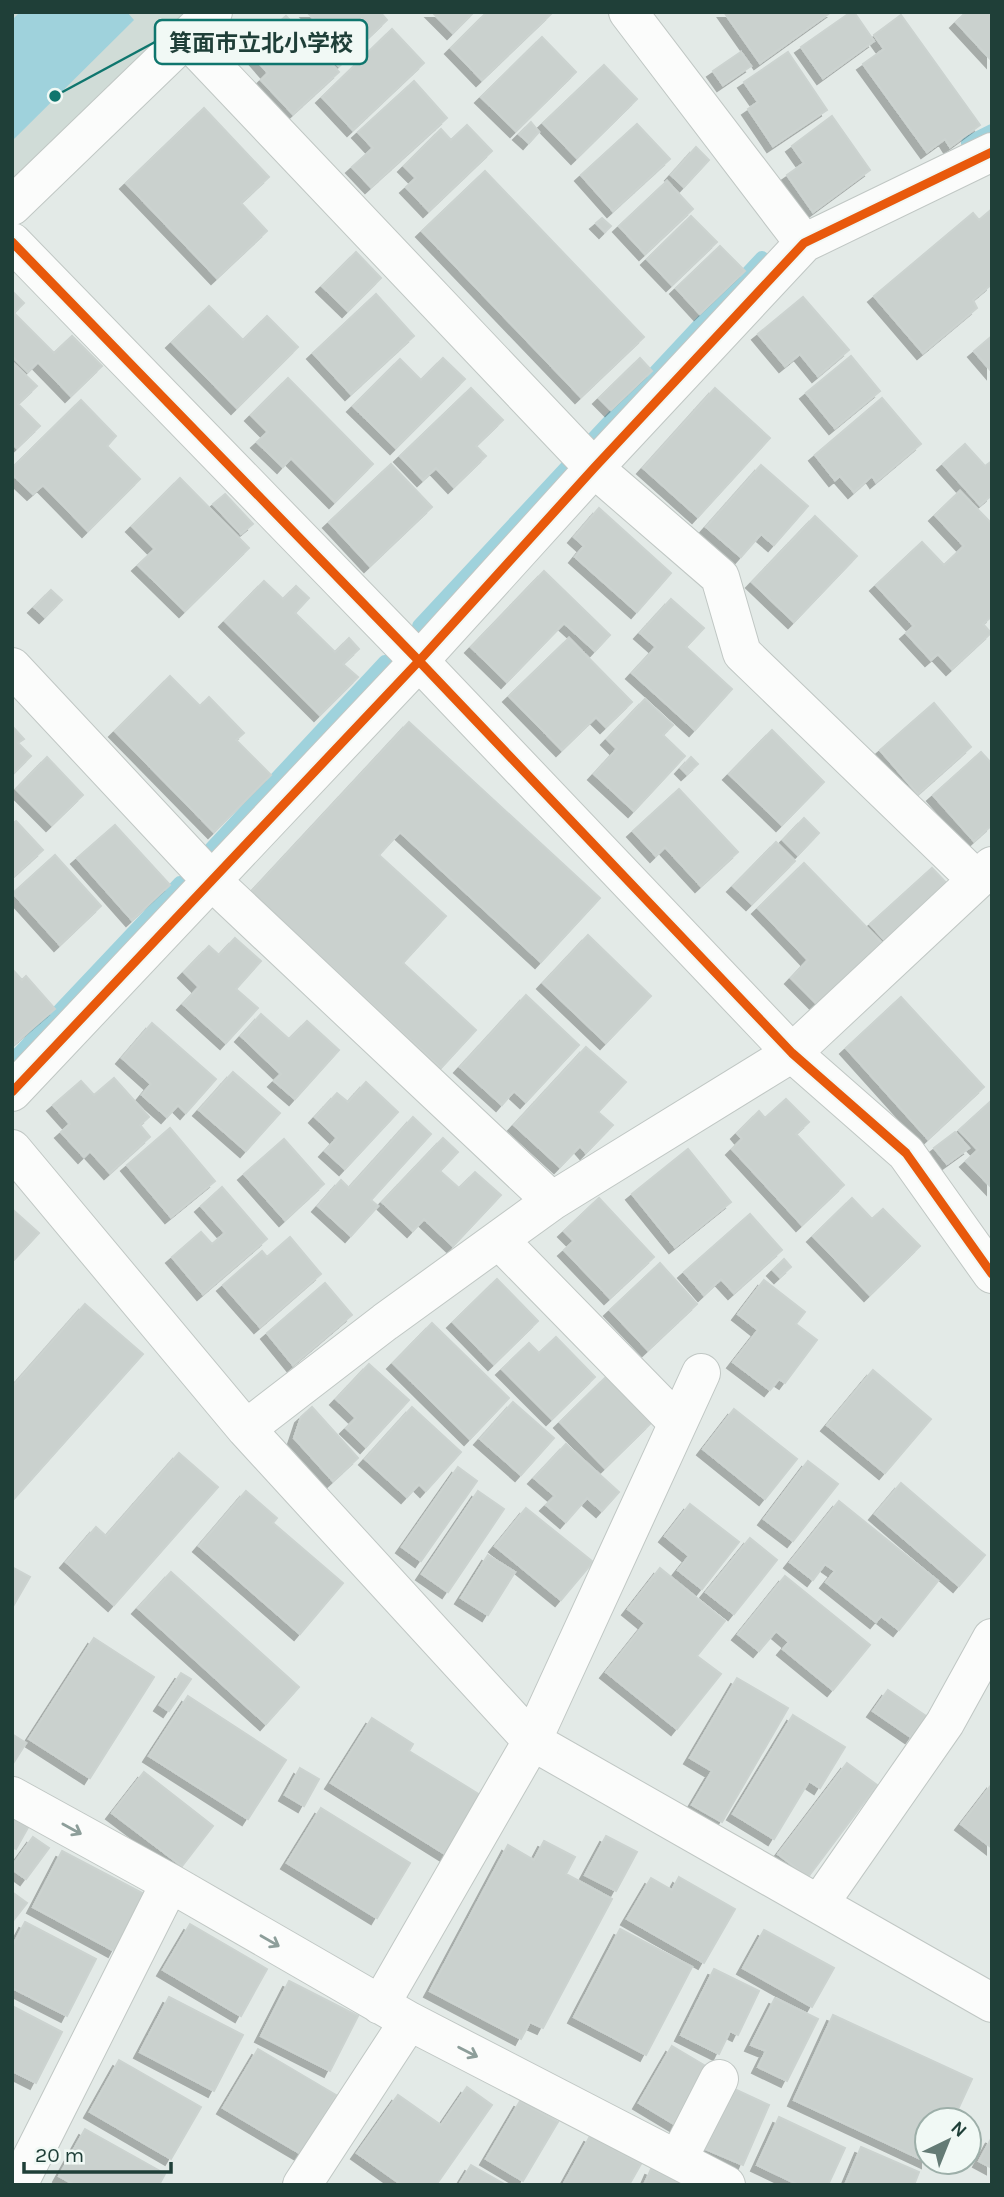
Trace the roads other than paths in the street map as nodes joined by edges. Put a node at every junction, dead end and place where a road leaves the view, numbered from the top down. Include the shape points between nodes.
1 (213, 12) edge
2 (628, 12) edge
3 (187, 39) junction
4 (992, 152) edge
5 (12, 206) edge
6 (12, 242) edge
7 (804, 243) junction
8 (593, 468) junction
9 (419, 661) junction
10 (12, 667) edge
11 (984, 873) edge
12 (212, 881) junction
13 (792, 1053) junction
14 (12, 1092) edge
15 (12, 1149) edge
16 (552, 1201) junction
17 (499, 1240) junction
18 (992, 1275) edge
19 (701, 1373) dead end
20 (678, 1423) junction
21 (246, 1429) junction
22 (992, 1638) edge
23 (532, 1741) junction
24 (12, 1796) edge
25 (170, 1883) junction
26 (819, 1904) junction
27 (992, 2003) edge
28 (394, 2013) junction
29 (719, 2079) dead end
30 (678, 2159) junction
31 (18, 2185) edge
32 (302, 2185) edge
33 (726, 2185) edge

1 - 3 street
2 - 7 street
3 - 5 street
3 - 8 street
4 - 7 street
6 - 9 street
7 - 8 street
8 - 9 street
8 - 11 street via 720,578 742,653
9 - 12 street
9 - 13 street
10 - 12 street
11 - 13 street
12 - 14 street
12 - 16 street
13 - 16 street
13 - 18 street via 906,1153
15 - 21 street
16 - 17 street
17 - 20 street
17 - 21 street
19 - 20 street
20 - 23 street
21 - 23 street
22 - 26 street via 946,1723
23 - 26 street
23 - 28 street
24 -> 25 street
25 -> 28 street
25 - 31 street
26 - 27 street
28 -> 30 street
28 - 32 street
29 - 30 street
30 - 33 street

